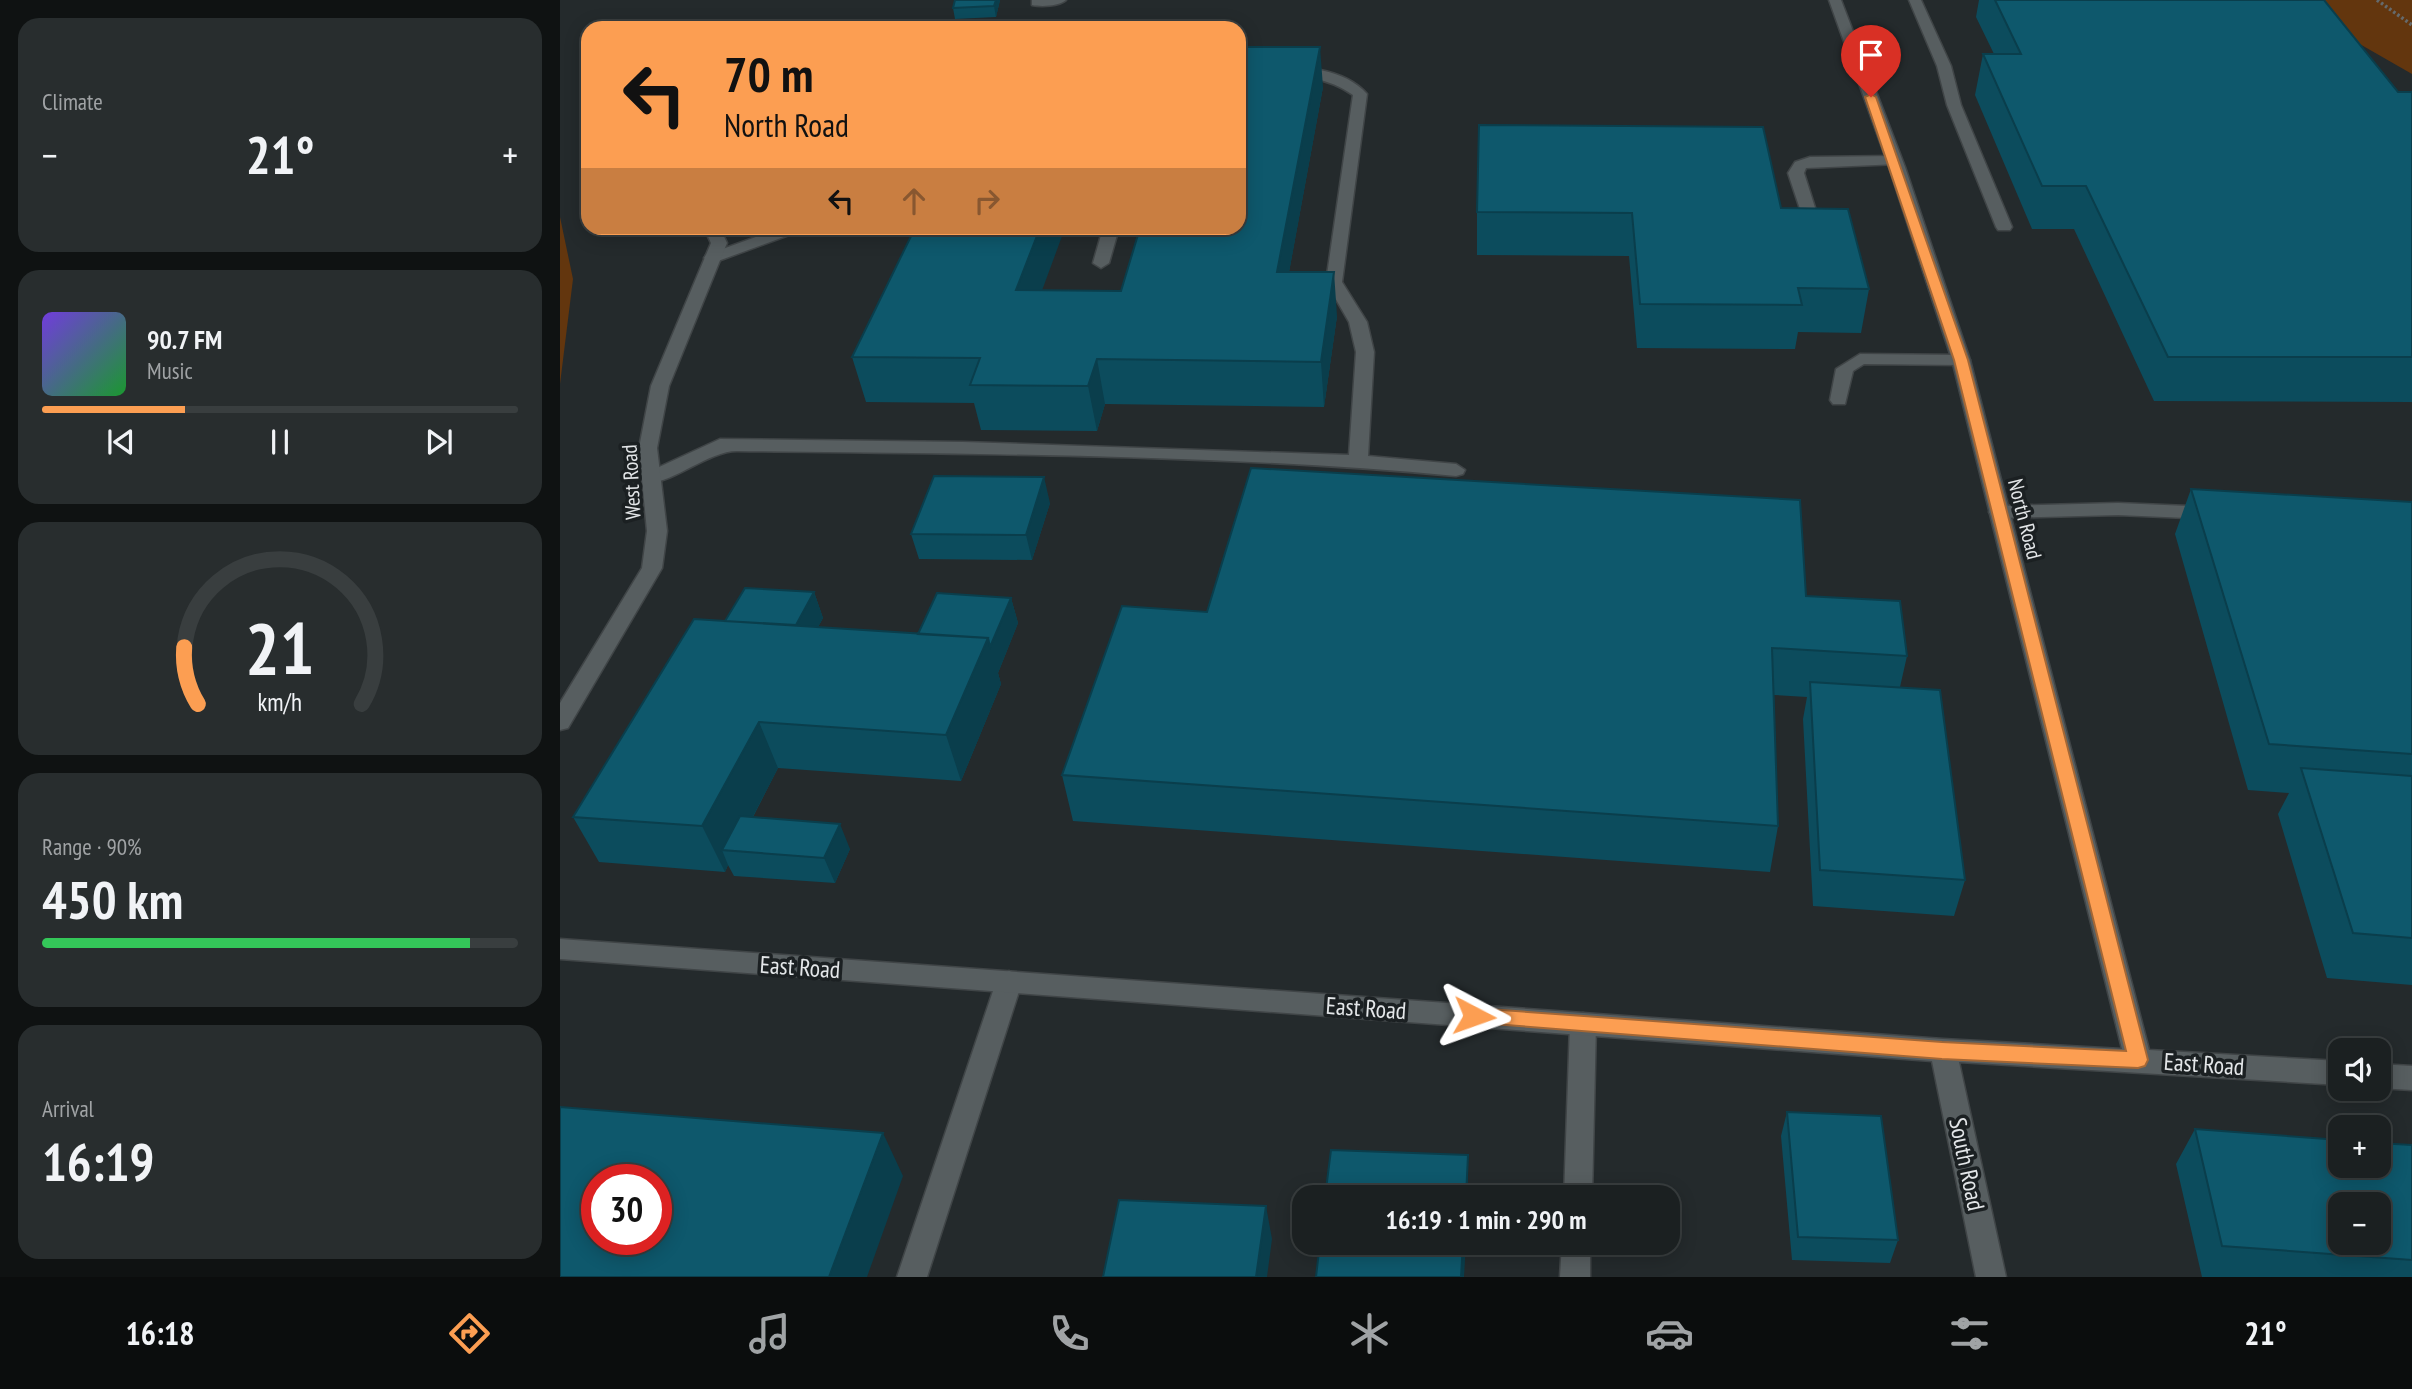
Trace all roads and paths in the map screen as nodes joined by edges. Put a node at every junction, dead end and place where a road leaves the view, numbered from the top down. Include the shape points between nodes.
1 (1060, 0) edge
2 (1835, 0) edge
3 (1915, 0) edge
4 (2376, 0) edge
5 (1037, 2) edge
6 (2412, 25) edge
7 (1246, 69) edge
8 (1894, 161) junction
9 (2004, 228) dead end
10 (715, 235) edge
11 (775, 235) edge
12 (1109, 235) edge
13 (1817, 238) edge
14 (712, 258) junction
15 (1101, 263) dead end
16 (1961, 360) junction
17 (1839, 400) dead end
18 (1358, 461) junction
19 (1456, 470) dead end
20 (651, 478) junction
21 (1999, 512) junction
22 (2230, 514) edge
23 (560, 722) edge
24 (560, 949) edge
25 (1009, 982) junction
26 (1583, 1024) junction
27 (1942, 1050) junction
28 (2138, 1060) junction
29 (2328, 1072) edge
30 (2391, 1077) edge
31 (2412, 1078) edge
32 (1578, 1185) edge
33 (1576, 1255) edge
34 (912, 1277) edge
35 (1575, 1277) edge
36 (1991, 1277) edge

1 - 5 street
2 - 8 street, North Road
3 - 9 street
4 - 6 path
7 - 18 street via 1341,80 1360,94 1334,282 1358,323 1365,352
8 - 13 street via 1800,165 1796,173
8 - 16 street, North Road
10 - 14 street, West Road via 719,243
11 - 14 street
12 - 15 street
14 - 20 street, West Road via 660,386 649,448
16 - 17 street via 1860,359 1845,369
16 - 21 street, North Road
18 - 19 street
18 - 20 street via 963,448 720,446
20 - 23 street, West Road via 657,531 652,568
21 - 22 street via 2119,509
21 - 28 street, North Road
24 - 25 street, East Road
25 - 26 street, East Road
25 - 34 street
26 - 27 street, East Road
26 - 32 street
27 - 28 street, East Road
27 - 36 street, South Road
28 - 29 street, East Road
30 - 31 street
33 - 35 street

